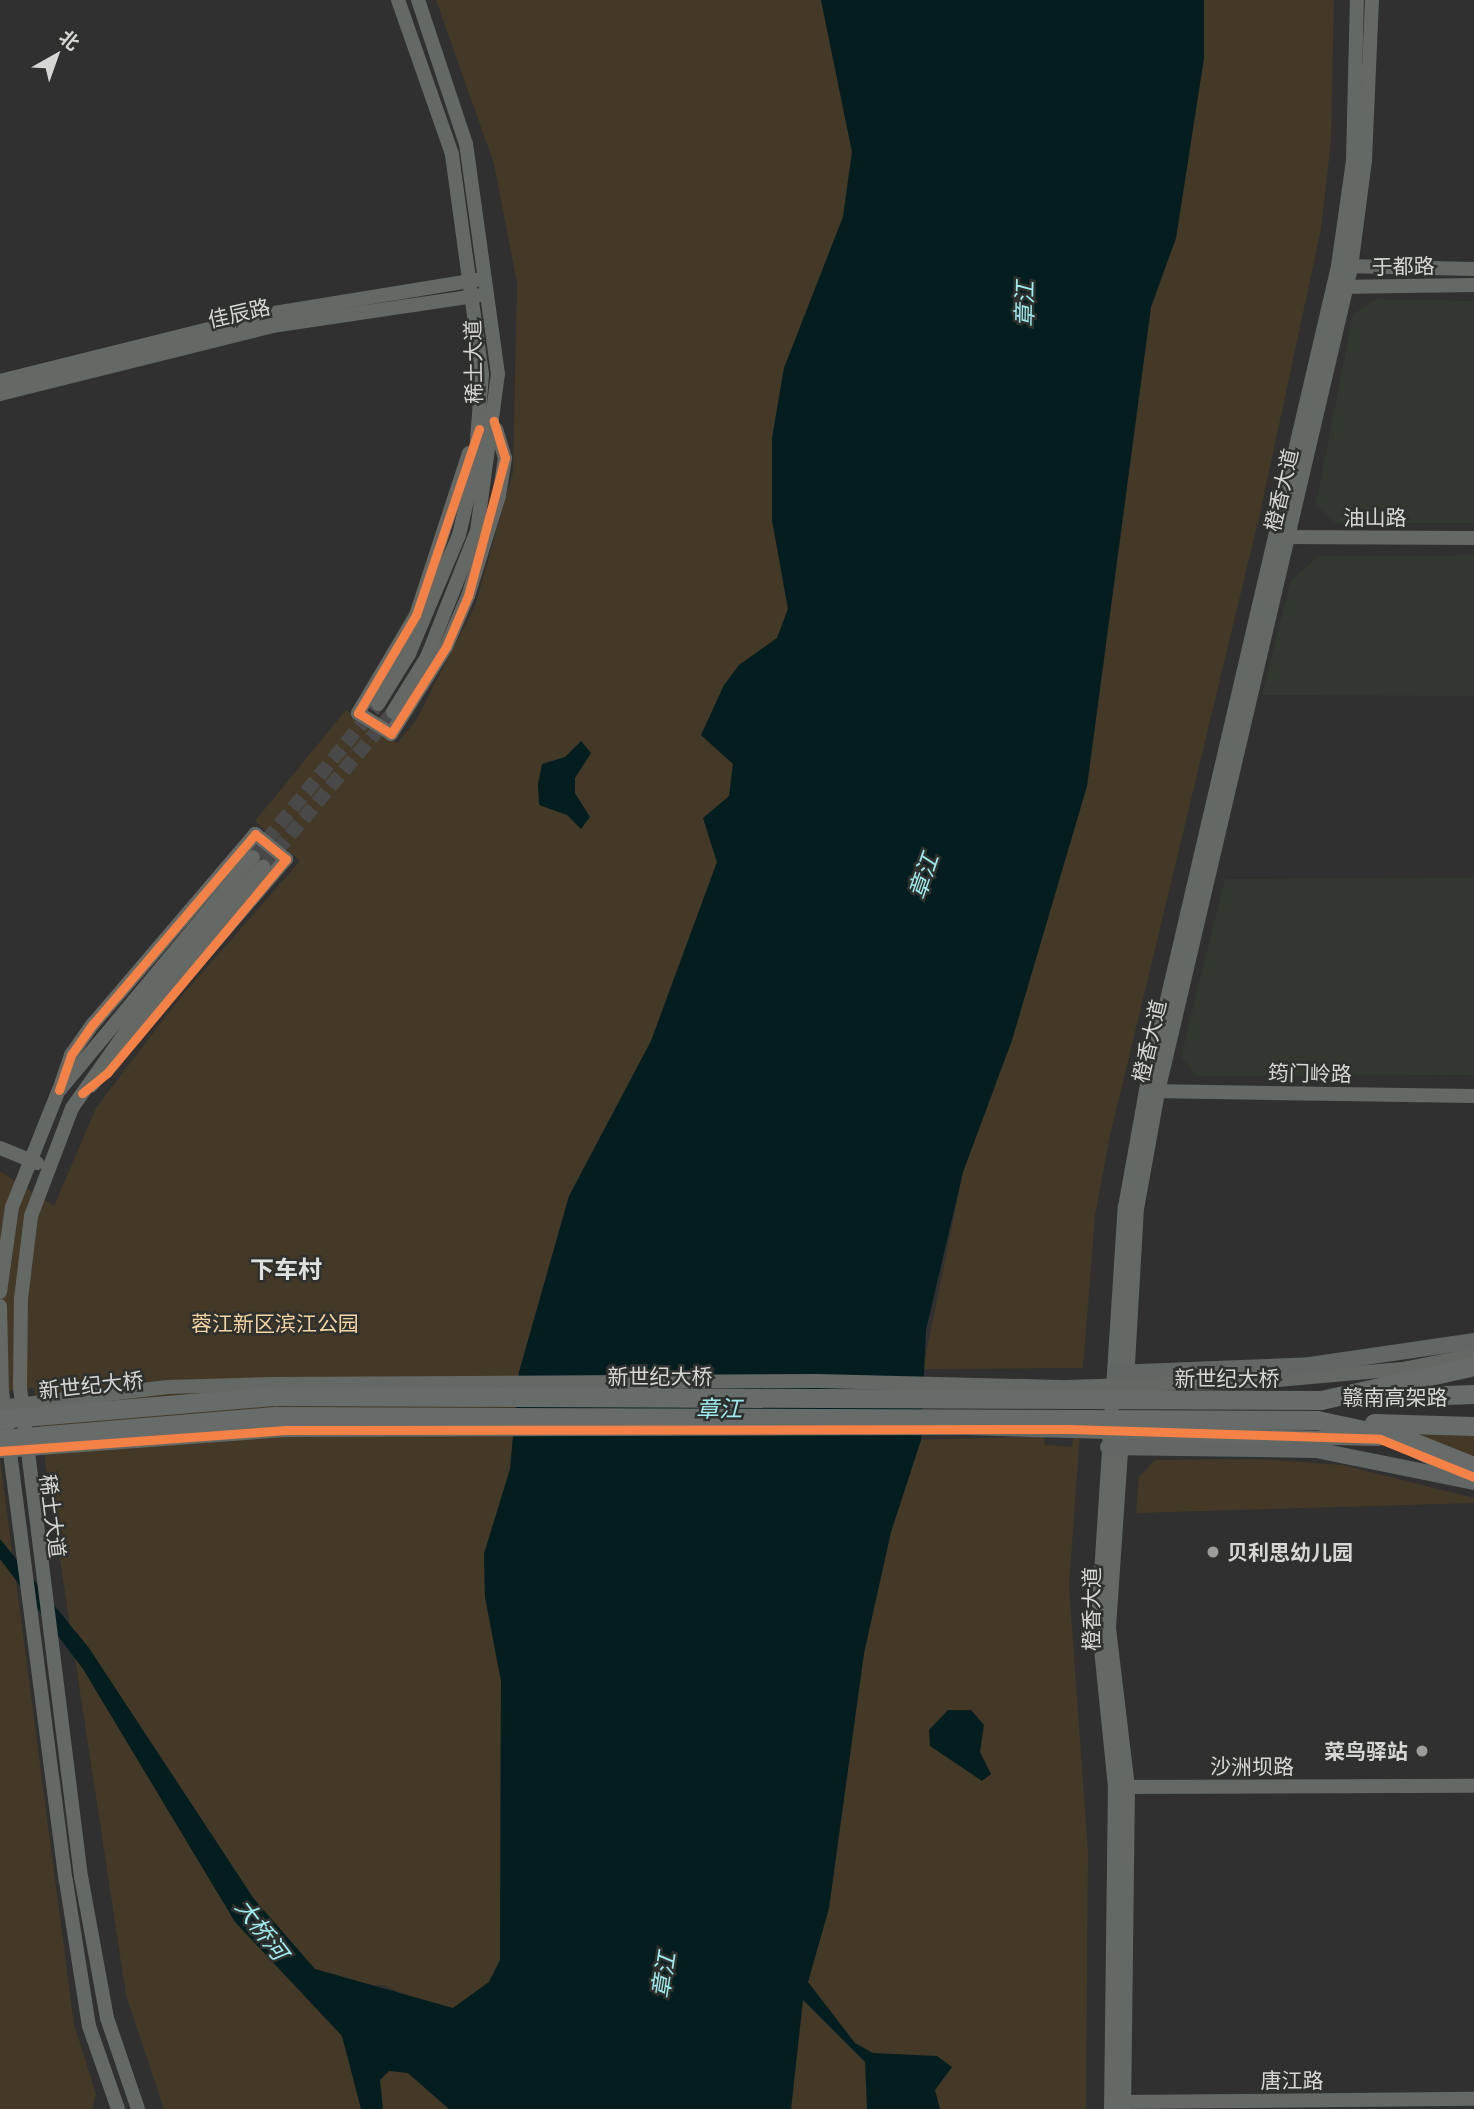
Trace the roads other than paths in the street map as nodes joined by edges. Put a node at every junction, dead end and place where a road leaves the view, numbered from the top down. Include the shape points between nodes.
1 (398, 0) edge
2 (418, 0) edge
3 (1357, 0) edge
4 (1372, 0) edge
5 (1345, 267) junction
6 (1474, 269) edge
7 (489, 279) junction
8 (1474, 285) edge
9 (1339, 287) junction
10 (473, 288) junction
11 (492, 295) junction
12 (0, 381) edge
13 (0, 394) edge
14 (494, 421) junction
15 (479, 429) junction
16 (1284, 537) junction
17 (1474, 538) edge
18 (377, 704) tunnel mouth
19 (393, 712) tunnel mouth
20 (59, 1090) junction
21 (1152, 1091) junction
22 (82, 1093) junction
23 (1474, 1096) edge
24 (0, 1148) edge
25 (28, 1161) junction
26 (48, 1166) junction
27 (0, 1292) edge
28 (0, 1306) edge
29 (1474, 1340) edge
30 (1474, 1355) edge
31 (1474, 1366) edge
32 (1121, 1373) junction
33 (1474, 1394) edge
34 (1321, 1400) junction
35 (1474, 1400) edge
36 (0, 1407) edge
37 (0, 1419) edge
38 (1474, 1419) edge
39 (1317, 1420) junction
40 (1474, 1426) edge
41 (0, 1439) edge
42 (1114, 1448) junction
43 (0, 1451) edge
44 (1474, 1466) edge
45 (1474, 1480) edge
46 (1474, 1786) edge
47 (1121, 1787) junction
48 (1474, 2099) edge
49 (1114, 2106) edge
50 (118, 2109) edge
51 (138, 2109) edge

1 - 10 main road, 稀土大道 via 452,155
2 - 7 main road, 稀土大道 via 466,144
3 - 5 main road, 橙香大道
4 - 5 main road, 橙香大道 via 1365,160
5 - 6 main road
5 - 9 main road, 橙香大道
7 - 10 main road, 佳辰路
7 - 11 main road, 稀土大道
8 - 9 main road, 于都路
9 - 16 main road, 橙香大道
10 - 11 main road, 佳辰路
10 - 12 main road, 佳辰路 via 268,314
10 - 13 main road, 佳辰路 via 272,326
10 - 15 main road, 稀土大道 via 482,374
11 - 14 main road, 稀土大道
14 - 15 main road via 505,458 468,596 446,647 391,734 358,713 416,615
14 - 19 main road, 稀土大道 via 477,531 427,657
15 - 18 main road, 稀土大道 via 459,535 409,654
16 - 17 main road, 油山路
16 - 21 main road, 橙香大道
20 - 22 main road, 稀土大道 via 258,862 145,1004
20 - 22 main road via 71,1055 93,1024 255,834 286,859 107,1073
20 - 25 main road, 稀土大道
21 - 23 main road, 筠门岭路
21 - 32 main road, 橙香大道
22 - 26 main road, 稀土大道
24 - 25 main road
25 - 26 main road
25 - 27 main road, 稀土大道 via 12,1207
26 - 51 main road, 稀土大道 via 29,1228 20,1389 81,1877 107,2018
28 - 50 main road, 稀土大道 via 2,1391 66,1881 89,2026
29 - 32 main road via 1310,1365
30 - 36 main road, bridge via 1402,1369 1278,1380 1068,1387 817,1381 275,1384 168,1387
31 - 34 highway
32 - 42 main road, 橙香大道
33 - 34 highway
34 - 35 highway, 赣南高架路
34 - 37 highway, 新世纪大桥, bridge via 275,1396
38 - 39 highway, 赣南高架路
39 - 40 highway
39 - 41 highway, 新世纪大桥, bridge via 276,1416
39 - 44 highway via 1406,1439
42 - 45 main road via 1316,1450
42 - 47 main road, 橙香大道 via 1098,1620
43 - 45 main road, bridge via 285,1430 966,1428 1380,1439
46 - 47 main road, 沙洲坝路
47 - 49 main road, 橙香大道
47 - 49 main road, 橙香大道 via 1114,1898
48 - 49 main road, 唐江路

